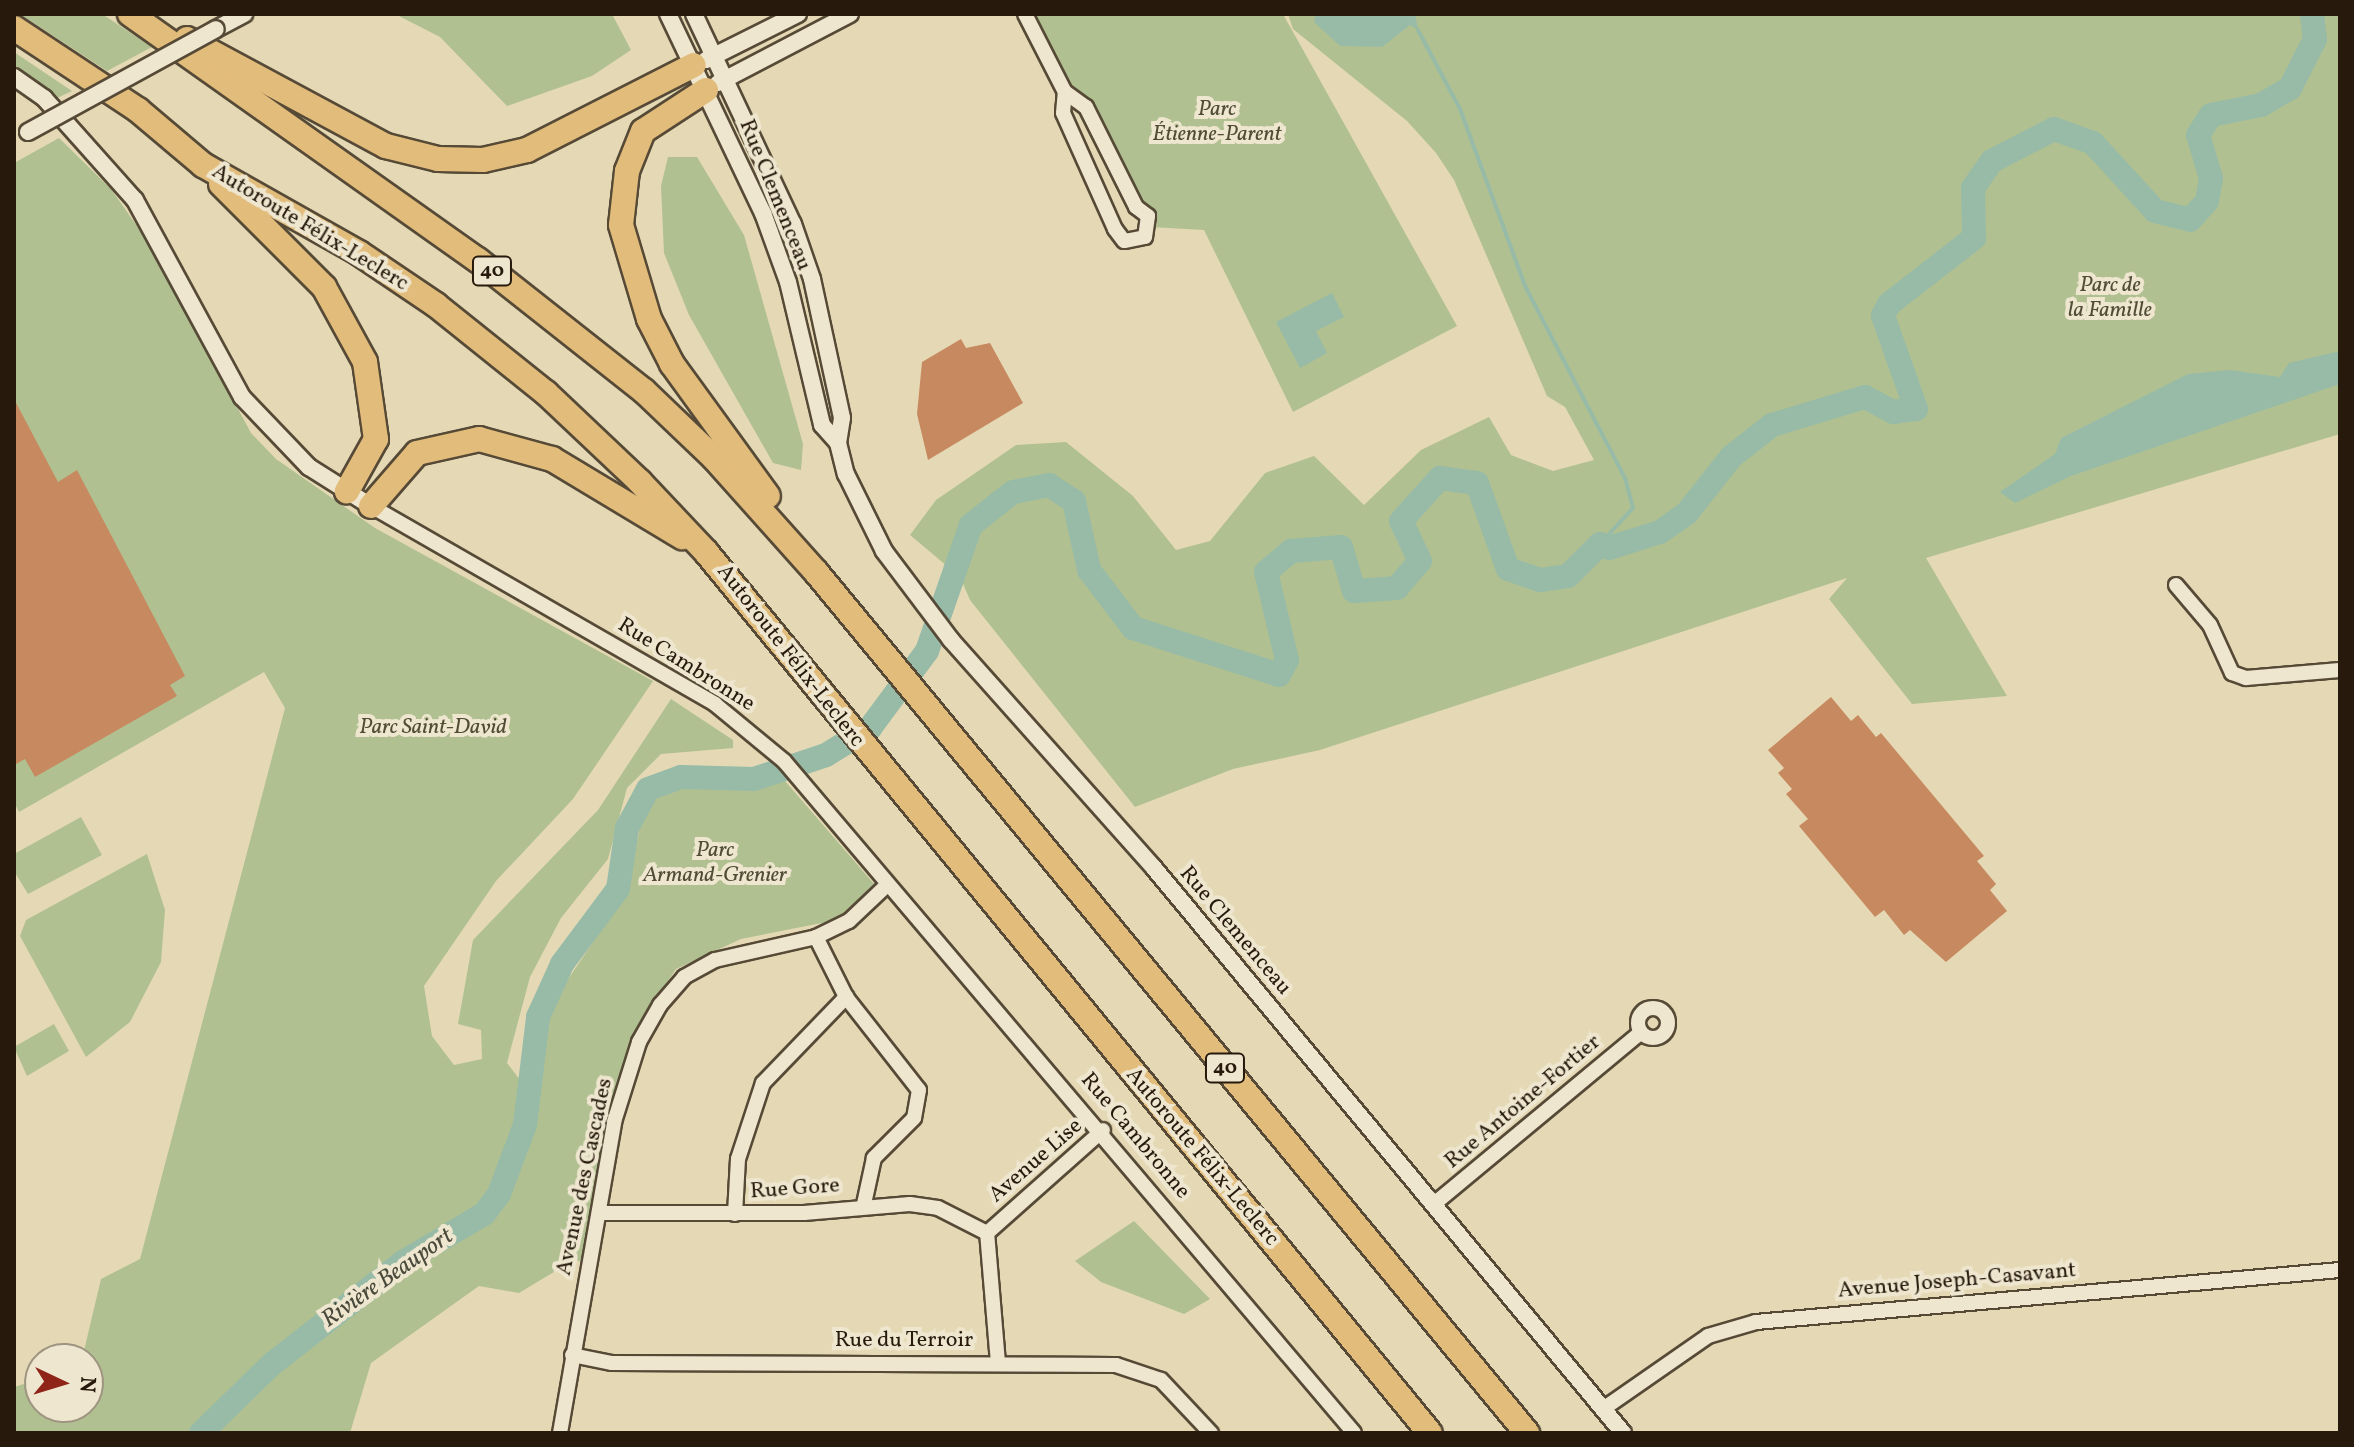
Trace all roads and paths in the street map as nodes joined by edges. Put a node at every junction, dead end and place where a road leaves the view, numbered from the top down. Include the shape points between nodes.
1 (130, 14) edge
2 (141, 14) edge
3 (244, 14) edge
4 (668, 14) edge
5 (694, 14) edge
6 (798, 14) edge
7 (850, 14) edge
8 (1025, 14) edge
9 (14, 28) edge
10 (704, 61) junction
11 (14, 77) edge
12 (716, 84) junction
13 (1065, 92) junction
14 (21, 136) edge
15 (203, 165) junction
16 (838, 443) junction
17 (347, 491) junction
18 (371, 506) junction
19 (706, 552) junction
20 (816, 572) junction
21 (2176, 585) dead end
22 (2340, 670) edge
23 (886, 886) junction
24 (816, 937) junction
25 (846, 997) junction
26 (1640, 1033) dead end
27 (1103, 1130) junction
28 (864, 1204) junction
29 (1434, 1204) junction
30 (599, 1213) junction
31 (735, 1214) junction
32 (987, 1233) junction
33 (2340, 1270) edge
34 (572, 1355) junction
35 (998, 1363) junction
36 (1603, 1409) junction
37 (560, 1433) edge
38 (1211, 1433) edge
39 (1354, 1433) edge
40 (1430, 1433) edge
41 (1527, 1433) edge
42 (1623, 1433) edge

1 - 20 highway, 40 via 478,260 644,391
2 - 10 highway via 386,146 438,159 483,160 527,150
3 - 14 street, bridge
4 - 10 street, Rue Clemenceau
5 - 10 street, Rue Clemenceau
6 - 10 street
7 - 12 street
8 - 13 street
9 - 15 highway, Autoroute Félix-Leclerc via 138,110
10 - 12 street, Rue Clemenceau
11 - 17 street, Rue Cambronne via 44,98 135,200 242,397 290,450
12 - 16 street, Rue Clemenceau via 780,258 822,425
12 - 16 street, Rue Clemenceau via 812,279 842,418
12 - 20 highway via 643,131 627,171 621,225 649,319 672,364 796,530
13 - 13 street via 1063,113 1115,229 1124,241 1145,237 1148,216 1136,207 1086,107
15 - 17 highway via 324,287 365,362 376,439
15 - 19 highway, Autoroute Félix-Leclerc via 359,253 436,305 546,393
16 - 29 street, Rue Clemenceau via 864,514 925,609 1154,868
17 - 18 street, Rue Cambronne
18 - 19 highway via 417,453 479,439 552,459
18 - 23 street, Rue Cambronne via 715,704 784,761
19 - 40 highway, Autoroute Félix-Leclerc via 840,722
20 - 41 highway, 40
21 - 22 street via 2210,625 2232,673 2246,678
23 - 24 street, Avenue des Cascades via 849,921
23 - 27 street, Rue Cambronne
24 - 25 street
24 - 30 street, Avenue des Cascades via 715,960 684,977 660,1005 626,1081
25 - 28 street via 919,1090 914,1118 874,1158
25 - 31 street via 763,1083 738,1159
26 - 29 street, Rue Antoine-Fortier
27 - 32 street, Avenue Lise
27 - 39 street, Rue Cambronne
28 - 31 street, Rue Gore
28 - 32 street, Rue Gore via 938,1208
29 - 36 street, Rue Clemenceau
30 - 31 street, Rue Gore
30 - 34 street, Avenue des Cascades
32 - 35 street, Avenue Lise
33 - 36 street, Avenue Joseph-Casavant via 1756,1322 1708,1336
34 - 35 street, Rue du Terroir via 612,1363
34 - 37 street, Avenue des Cascades
35 - 38 street, Rue du Terroir via 1141,1371 1179,1394
36 - 42 street, Rue Clemenceau

